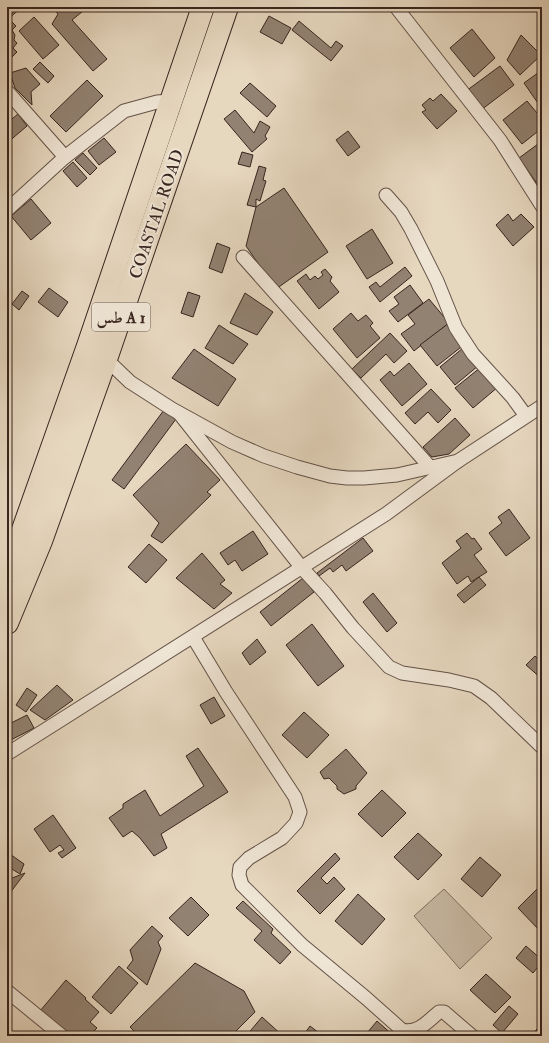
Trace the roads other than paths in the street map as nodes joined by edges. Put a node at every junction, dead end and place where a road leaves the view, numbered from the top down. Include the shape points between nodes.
1 (203, 7) edge
2 (227, 7) edge
3 (396, 7) edge
4 (7, 91) edge
5 (172, 101) junction
6 (65, 157) junction
7 (386, 195) dead end
8 (542, 206) edge
9 (7, 210) edge
10 (243, 257) dead end
11 (106, 359) junction
12 (542, 406) edge
13 (179, 414) junction
14 (526, 416) junction
15 (458, 461) junction
16 (430, 467) junction
17 (302, 568) junction
18 (7, 572) edge
19 (7, 624) edge
20 (193, 637) junction
21 (542, 747) edge
22 (7, 754) edge
23 (7, 991) edge
24 (62, 1036) edge
25 (472, 1036) edge

1 - 5 highway, COASTAL ROAD / طس A 1
2 - 11 highway, COASTAL ROAD / طس A 1
3 - 8 street via 500,140
4 - 6 street
5 - 6 street via 157,102 124,111
5 - 18 highway, COASTAL ROAD / طس A 1
6 - 9 street
7 - 14 street via 401,212 411,229 437,281 456,328 473,354
10 - 16 street
11 - 13 street via 130,382
11 - 19 highway, COASTAL ROAD / طس A 1 via 41,541
12 - 14 street
13 - 16 street via 264,456 330,476 364,478 398,475
13 - 17 street
14 - 15 street
15 - 16 street
15 - 17 street via 386,514
17 - 20 street
17 - 21 street via 389,667 402,673 474,686 491,698
20 - 22 street
20 - 25 street via 295,797 300,812 296,823 282,838 240,866 242,885 302,945 402,1030 409,1032 419,1029 439,1012 444,1012
23 - 24 street

